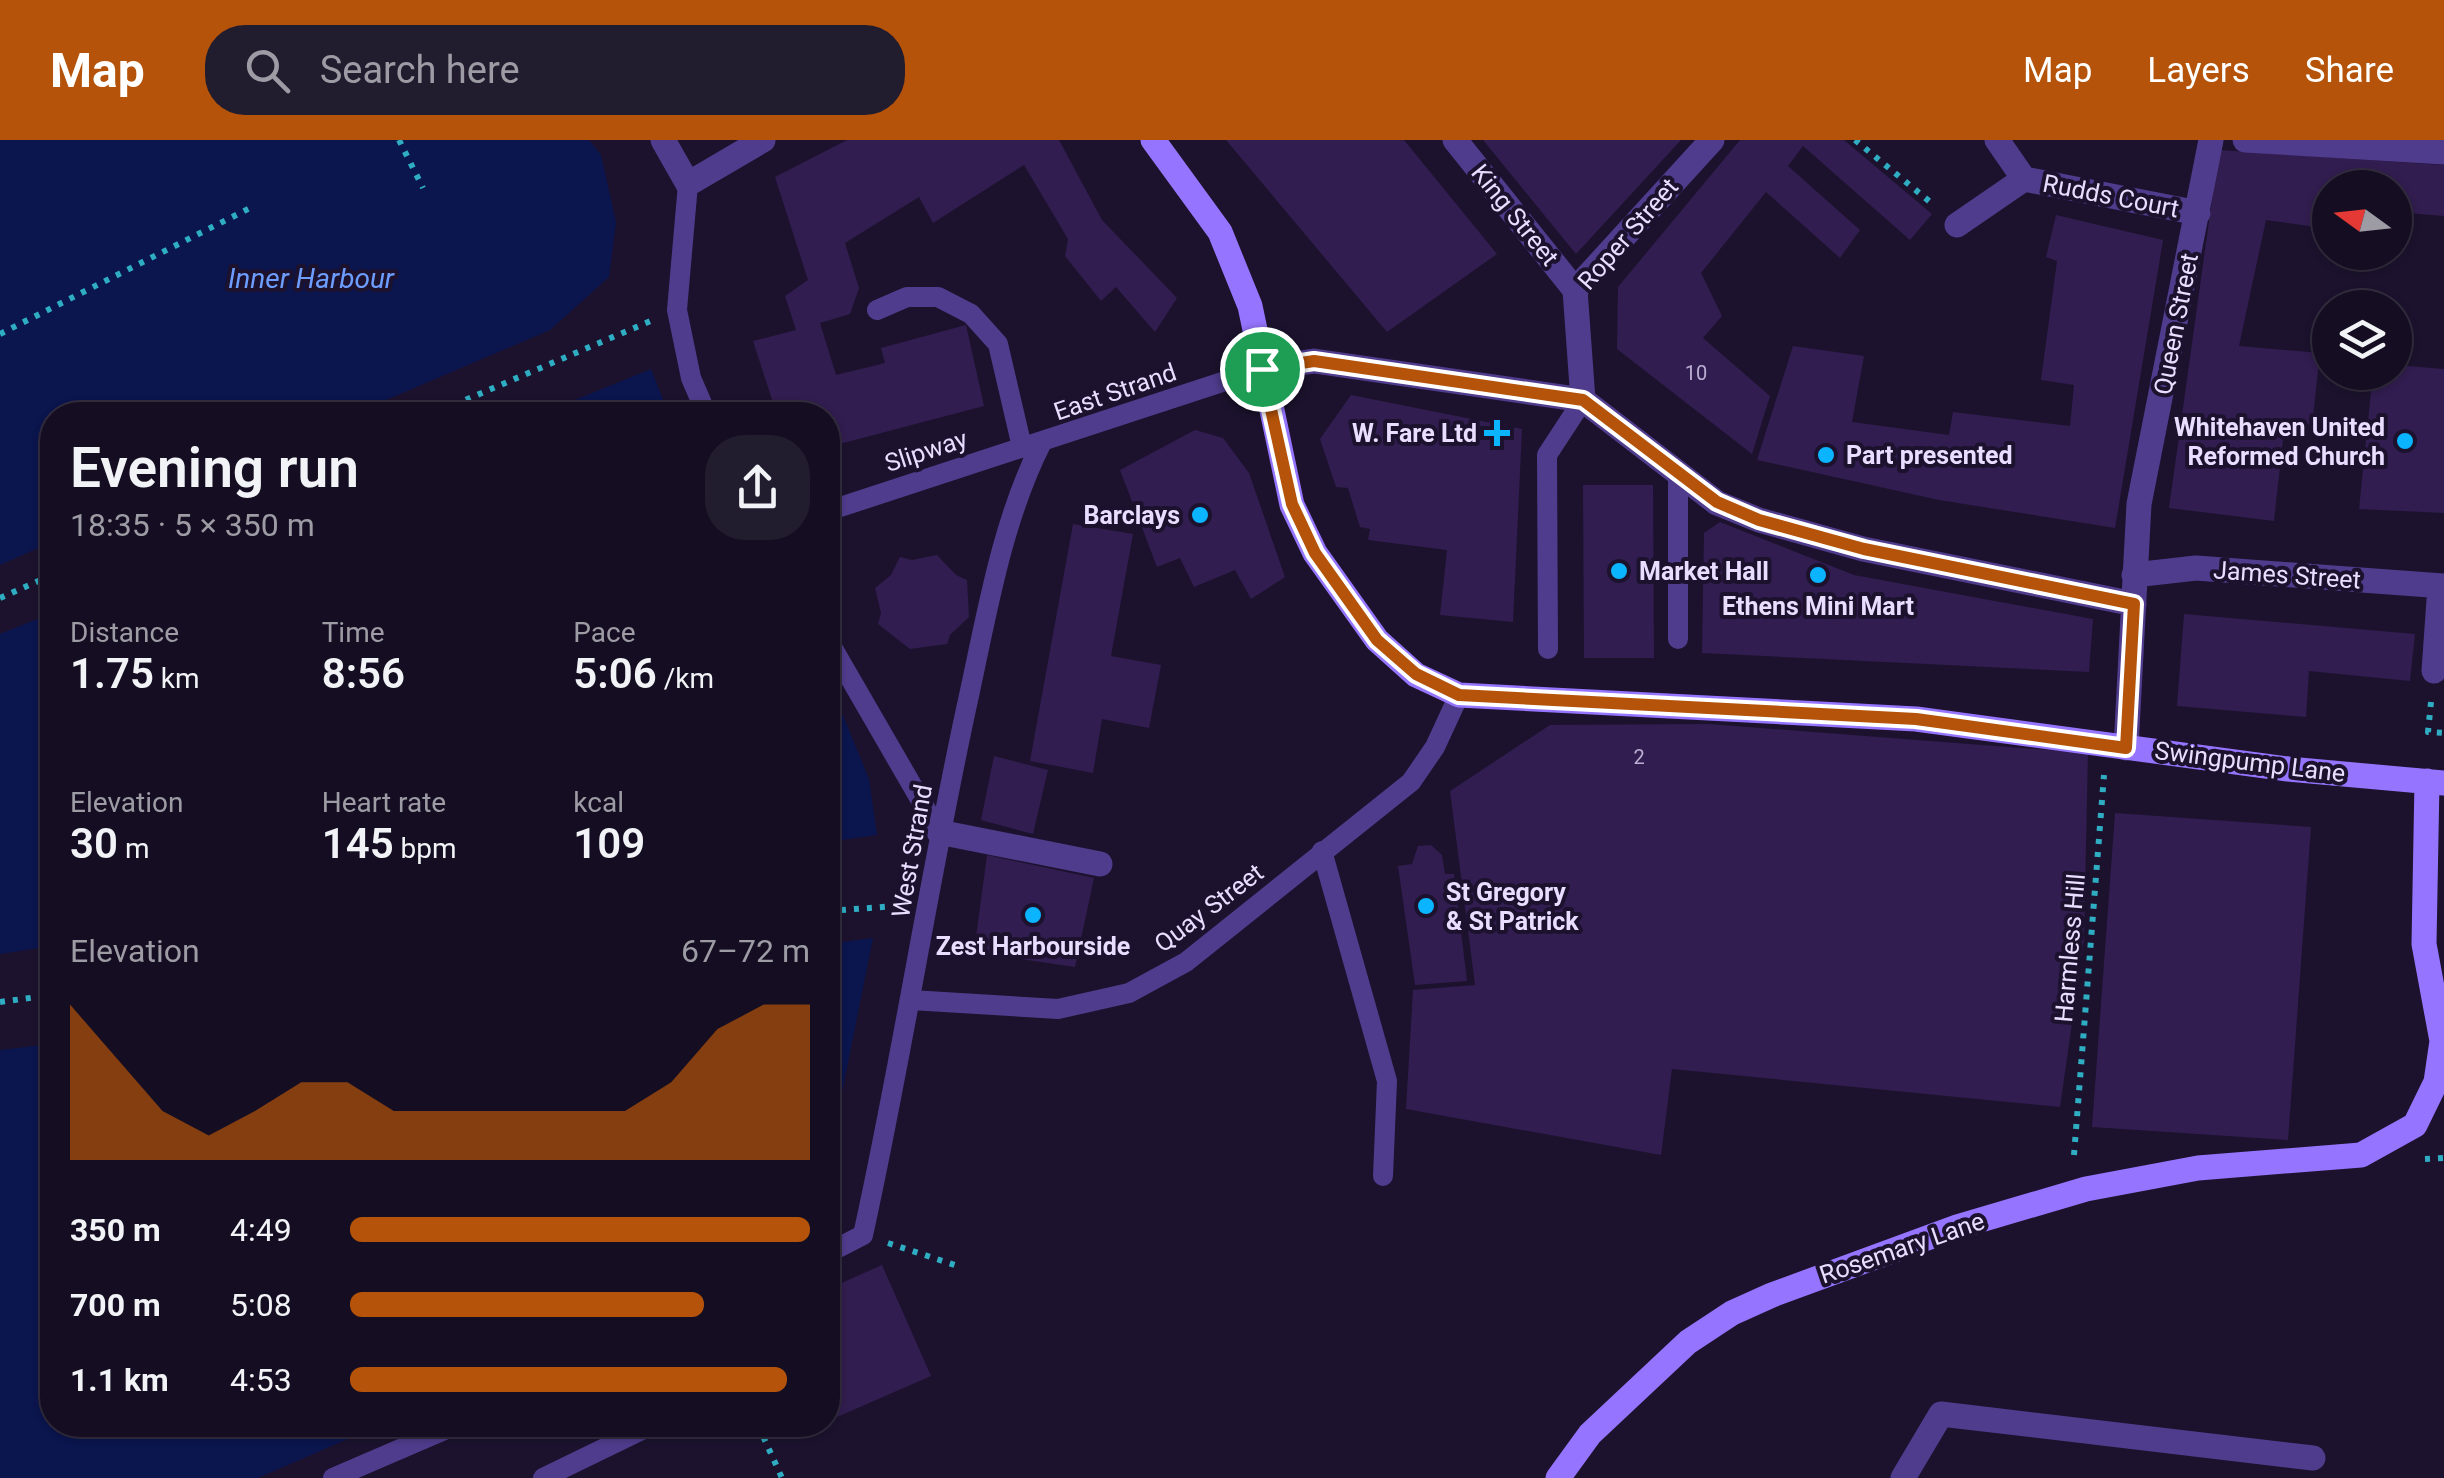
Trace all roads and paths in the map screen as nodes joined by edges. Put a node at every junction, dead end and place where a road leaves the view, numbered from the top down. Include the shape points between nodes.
1 (398, 140) edge
2 (663, 140) edge
3 (763, 140) edge
4 (1153, 140) edge
5 (1455, 140) edge
6 (1712, 140) edge
7 (1855, 140) edge
8 (1996, 140) edge
9 (2211, 140) edge
10 (2246, 140) edge
11 (2444, 152) edge
12 (2024, 178) junction
13 (688, 184) junction
14 (423, 188) dead end
15 (252, 206) dead end
16 (2198, 213) junction
17 (1958, 225) joint
18 (1575, 290) junction
19 (677, 310) junction
20 (877, 310) dead end
21 (0, 334) edge
22 (1262, 369) junction
23 (1583, 400) junction
24 (461, 402) edge
25 (701, 402) edge
26 (1032, 445) junction
27 (1678, 474) junction
28 (840, 508) edge
29 (2134, 575) junction
30 (40, 581) edge
31 (2442, 586) edge
32 (0, 598) edge
33 (2134, 604) junction
34 (1678, 639) dead end
35 (1548, 649) dead end
36 (840, 661) edge
37 (2434, 671) joint
38 (1459, 695) junction
39 (2444, 733) edge
40 (2116, 746) junction
41 (2436, 782) edge
42 (938, 832) junction
43 (1322, 851) junction
44 (1100, 864) dead end
45 (927, 903) junction
46 (840, 910) edge
47 (40, 997) edge
48 (911, 1000) junction
49 (0, 1002) edge
50 (2074, 1156) dead end
51 (1383, 1176) dead end
52 (863, 1235) junction
53 (840, 1247) edge
54 (958, 1266) dead end
55 (428, 1437) edge
56 (627, 1437) edge
57 (763, 1437) edge
58 (2313, 1458) dead end
59 (1564, 1476) edge
60 (333, 1478) edge
61 (543, 1478) edge
62 (782, 1478) edge
63 (1903, 1478) edge

1 - 14 path
2 - 13 street
3 - 13 street
4 - 22 main road via 1220,232 1250,306
5 - 18 street, King Street
6 - 18 street, Roper Street
7 - 17 path
8 - 12 street, Rudds Court
9 - 16 street, Queen Street
10 - 11 street
12 - 16 street, Rudds Court
12 - 17 street, Rudds Court
13 - 19 lane
15 - 21 path
16 - 29 street, Queen Street via 2139,504
18 - 23 street, Roper Street
19 - 24 path
19 - 25 lane
20 - 26 lane via 907,297 938,297 971,314 998,344
22 - 23 street via 1314,361
22 - 26 lane, East Strand
22 - 38 main road via 1292,504 1315,553 1377,640 1416,674
23 - 27 street
23 - 35 lane via 1547,455
26 - 28 lane, Slipway
26 - 42 lane, West Strand
27 - 33 street via 1717,502 1759,520 1864,549
27 - 34 lane
29 - 31 street, James Street via 2196,568
29 - 33 street, Queen Street
30 - 32 path
31 - 37 street, James Street
33 - 40 street, Queen Street
36 - 42 lane
37 - 39 path via 2428,732
38 - 40 main road, Swingpump Lane via 1916,719
38 - 43 lane, Quay Street via 1412,782
40 - 41 main road, Swingpump Lane
40 - 50 path, Harmless Hill
41 - 59 main road, Rosemary Lane via 2424,944 2442,1040 2436,1082 2415,1125 2361,1155 2198,1168 2086,1189 1957,1227 1772,1295 1688,1342 1590,1434
42 - 44 street
42 - 45 lane, West Strand
43 - 48 lane, Quay Street via 1186,962 1129,993 1058,1009
43 - 51 lane via 1386,1081
45 - 46 path
45 - 48 lane, West Strand
47 - 49 path
48 - 52 lane, West Strand
52 - 53 lane
52 - 54 path
55 - 60 lane
56 - 61 lane
57 - 62 path
58 - 63 street via 1941,1414

